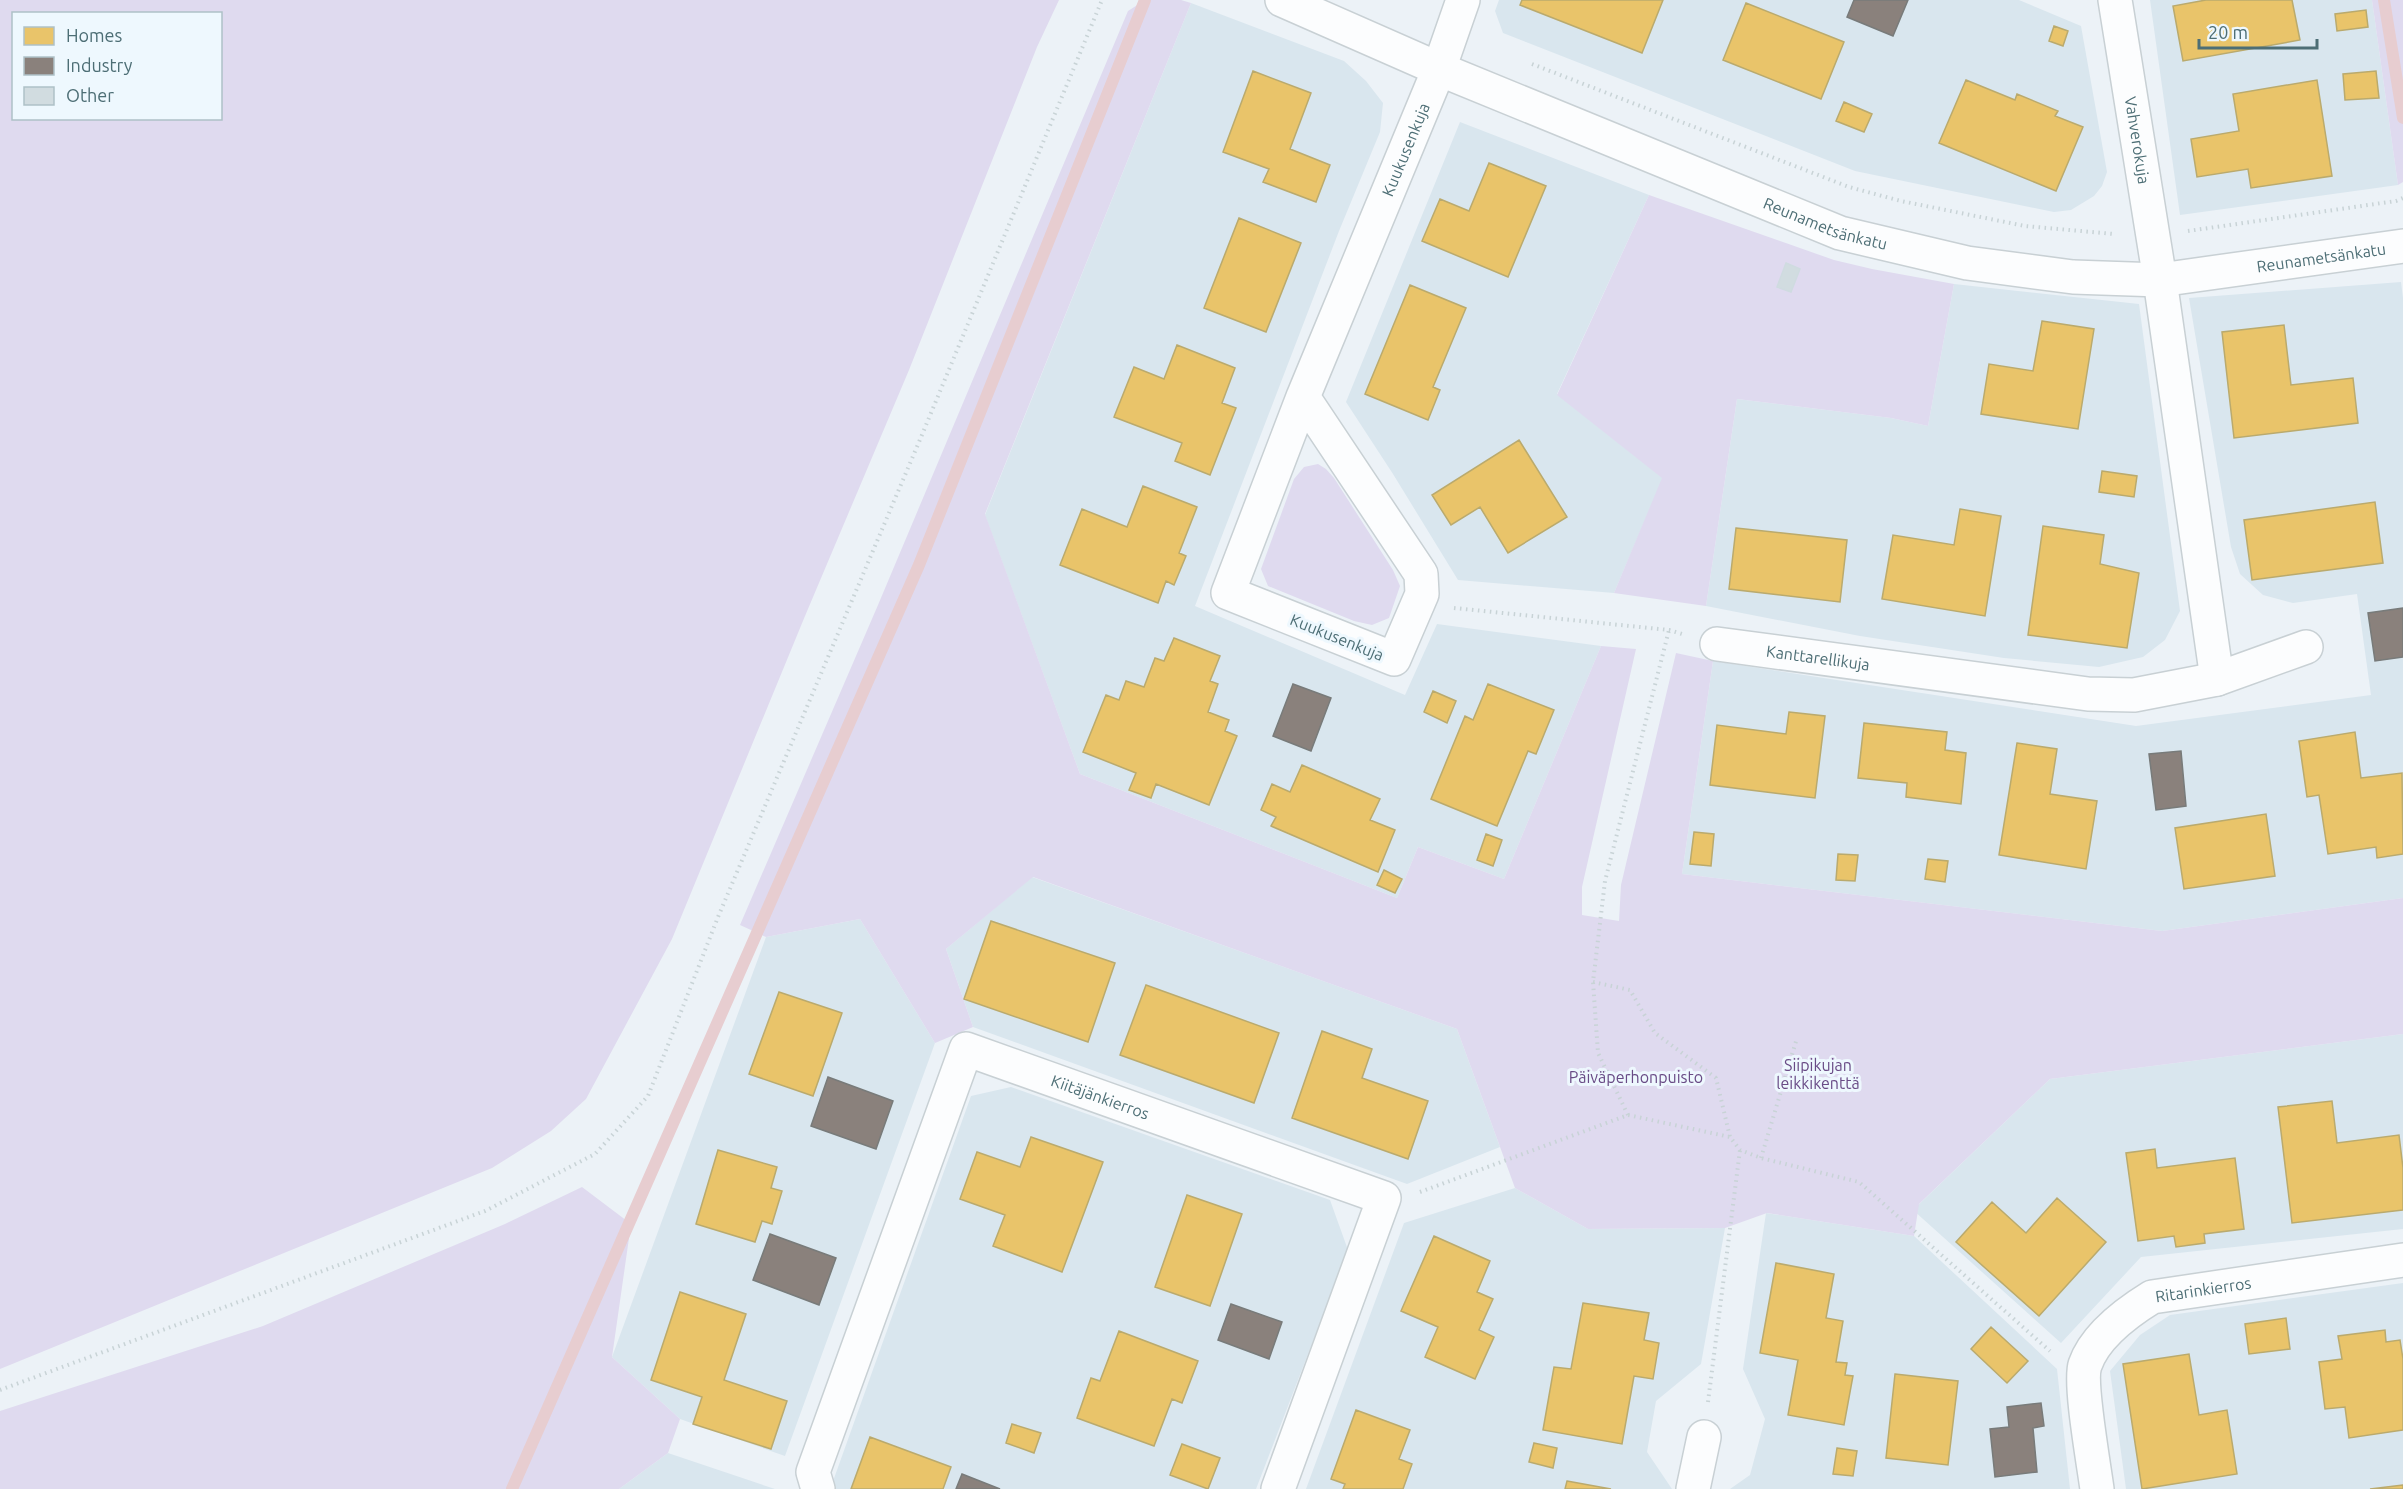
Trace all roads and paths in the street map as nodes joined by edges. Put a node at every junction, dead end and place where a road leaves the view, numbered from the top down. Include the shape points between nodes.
1 (1102, 0) edge
2 (1282, 0) edge
3 (1463, 0) edge
4 (2115, 0) edge
5 (1530, 63) dead end
6 (1439, 69) junction
7 (2403, 198) edge
8 (2151, 232) junction
9 (2403, 246) edge
10 (2160, 280) junction
11 (1303, 397) junction
12 (1422, 594) junction
13 (1669, 630) junction
14 (1717, 644) joint
15 (2306, 647) dead end
16 (2217, 679) junction
17 (1593, 982) junction
18 (1797, 1038) dead end
19 (1628, 1115) junction
20 (1730, 1137) junction
21 (1740, 1150) junction
22 (1761, 1158) junction
23 (1384, 1198) junction
24 (2403, 1260) edge
25 (2084, 1368) junction
26 (0, 1390) edge
27 (1704, 1437) joint
28 (818, 1489) edge
29 (1278, 1489) edge
30 (1693, 1489) edge
31 (2097, 1489) edge

1 - 26 path via 718,917 648,1096 596,1155 485,1211
2 - 6 street, Reunametsänkatu
3 - 6 street, Kuukusenkuja
4 - 8 street, Vahverokuja
5 - 8 path via 1860,190 2025,226 2117,234
6 - 10 street, Reunametsänkatu via 1840,232 1966,263 2073,278
6 - 11 street, Kuukusenkuja
7 - 8 path via 2178,232
8 - 10 street, Vahverokuja
9 - 10 street, Reunametsänkatu
10 - 16 street
11 - 12 street via 1421,574
11 - 12 street, Kuukusenkuja via 1228,593 1394,659
12 - 13 path via 1451,608
13 - 14 path
13 - 17 path via 1605,881
14 - 16 street, Kanttarellikuja via 2088,694 2134,695
15 - 16 street, Kanttarellikuja
17 - 19 path via 1598,1053
17 - 20 path via 1630,990 1655,1034 1716,1078
18 - 22 path
19 - 20 path
19 - 23 path via 1417,1193
20 - 21 path
21 - 22 path
21 - 27 path
22 - 25 path via 1859,1182 2053,1354
23 - 28 street, Kiitäjänkierros via 966,1049 813,1473
23 - 29 street
24 - 25 street, Ritarinkierros via 2152,1297 2102,1336
25 - 31 street
27 - 30 street

